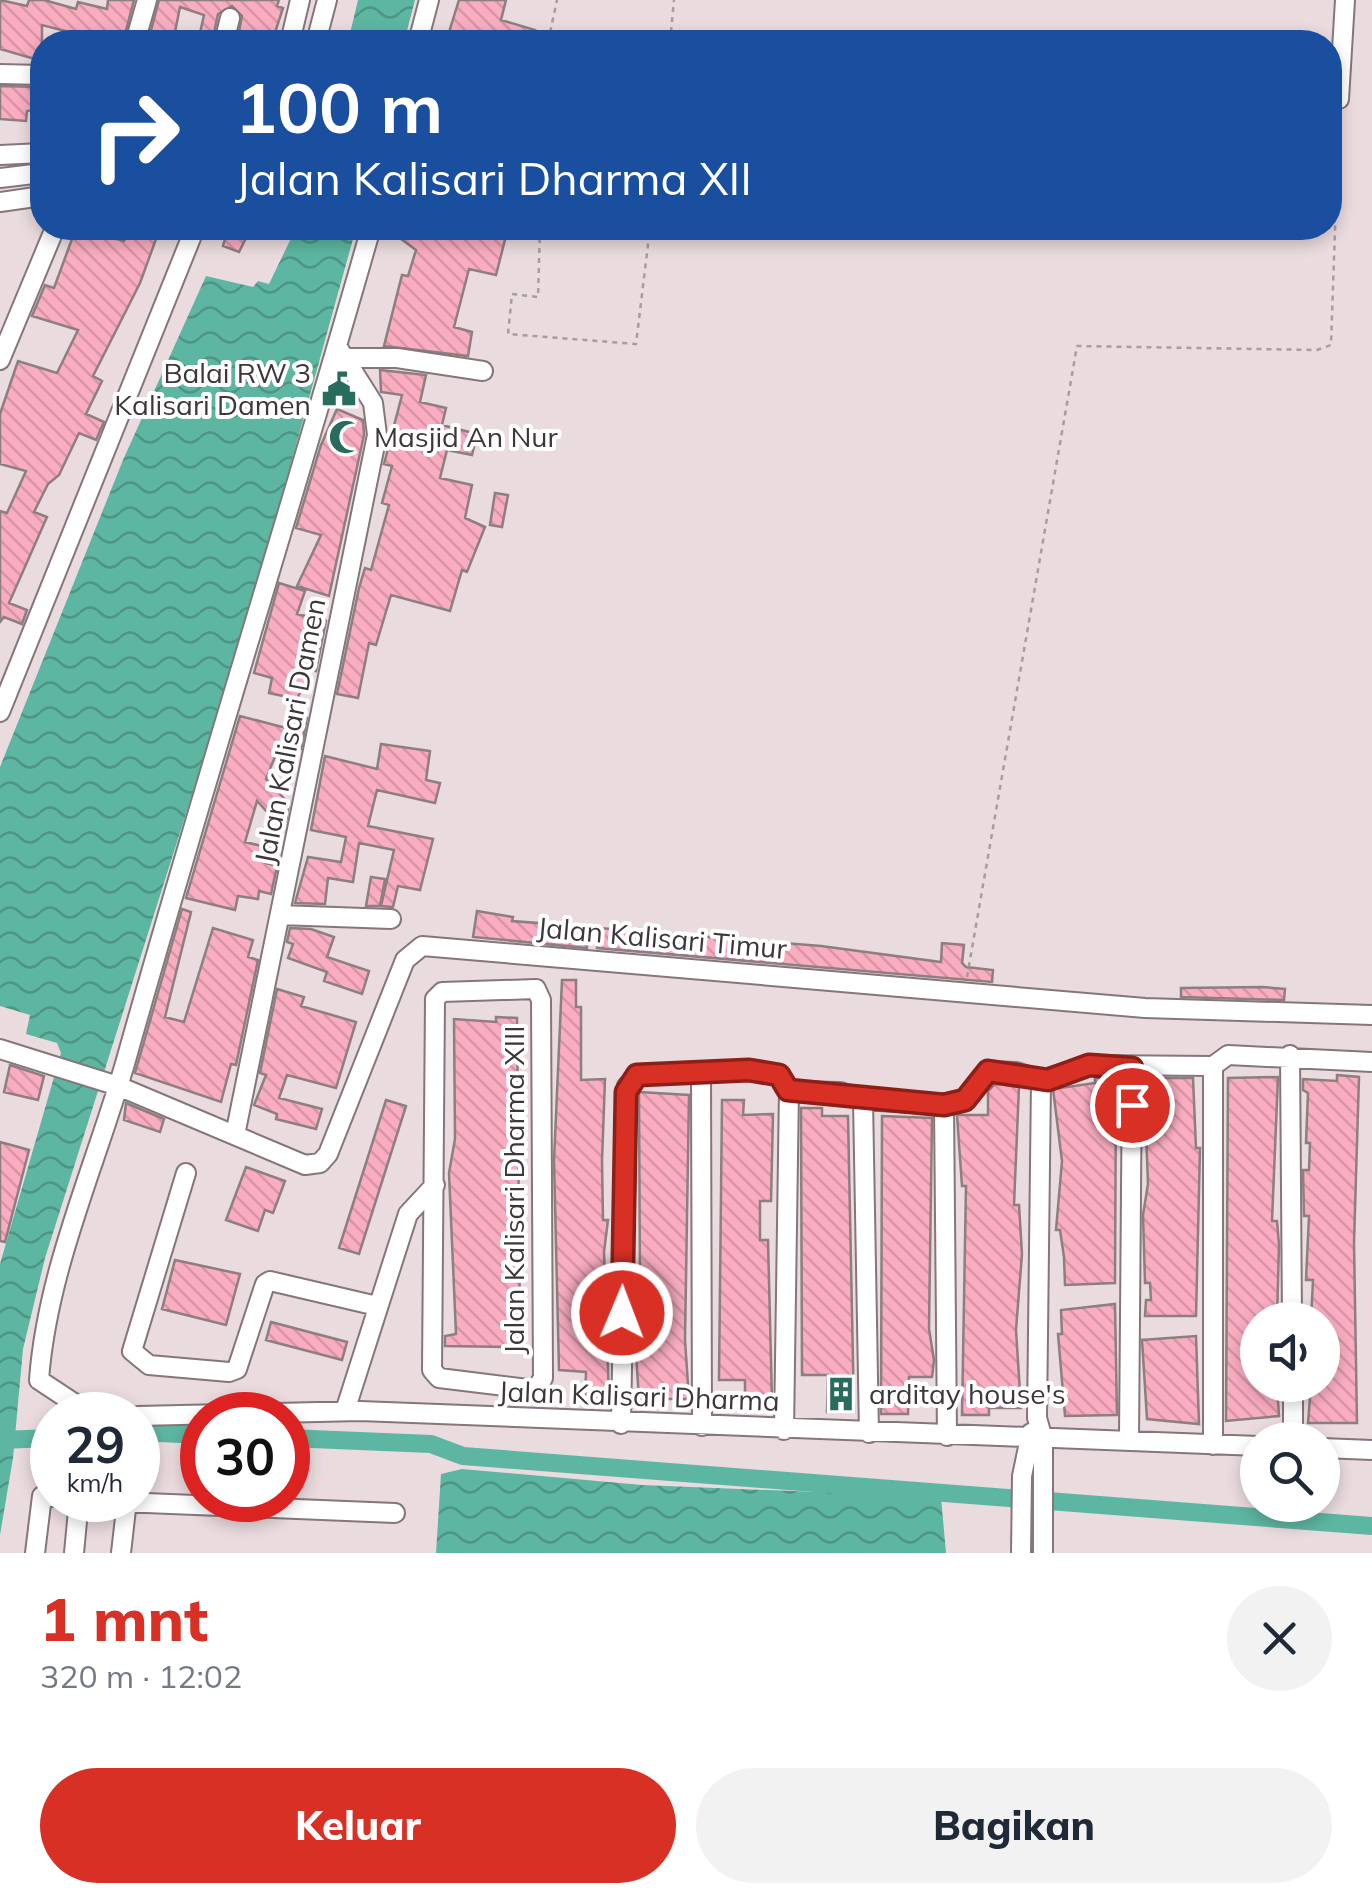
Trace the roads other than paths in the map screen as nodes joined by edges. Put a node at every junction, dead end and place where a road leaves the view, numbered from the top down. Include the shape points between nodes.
1 (147, 0) edge
2 (300, 0) edge
3 (327, 0) edge
4 (429, 0) edge
5 (1345, 0) edge
6 (230, 18) dead end
7 (139, 30) edge
8 (227, 30) edge
9 (293, 30) edge
10 (319, 30) edge
11 (421, 30) edge
12 (1342, 53) edge
13 (0, 74) edge
14 (30, 75) edge
15 (30, 154) edge
16 (0, 155) edge
17 (30, 174) edge
18 (0, 178) edge
19 (30, 198) edge
20 (0, 202) edge
21 (50, 240) edge
22 (191, 240) edge
23 (368, 240) edge
24 (342, 352) junction
25 (0, 360) edge
26 (484, 371) dead end
27 (0, 712) edge
28 (280, 915) junction
29 (391, 919) dead end
30 (1372, 1015) edge
31 (1290, 1055) junction
32 (2, 1057) edge
33 (1372, 1062) edge
34 (1213, 1066) junction
35 (1132, 1068) junction
36 (701, 1072) junction
37 (1041, 1080) junction
38 (112, 1084) junction
39 (788, 1090) junction
40 (863, 1100) junction
41 (944, 1105) junction
42 (235, 1135) junction
43 (186, 1173) dead end
44 (435, 1185) junction
45 (1292, 1302) edge
46 (378, 1306) junction
47 (52, 1392) edge
48 (344, 1411) junction
49 (160, 1415) edge
50 (621, 1424) junction
51 (702, 1426) junction
52 (784, 1430) junction
53 (869, 1432) junction
54 (947, 1436) junction
55 (1035, 1439) junction
56 (1129, 1440) junction
57 (1212, 1445) junction
58 (1240, 1446) edge
59 (1340, 1449) edge
60 (1372, 1450) edge
61 (1031, 1476) junction
62 (160, 1502) edge
63 (395, 1512) dead end
64 (39, 1522) edge
65 (76, 1522) edge
66 (124, 1522) edge
67 (35, 1553) edge
68 (74, 1553) edge
69 (121, 1553) edge
70 (1021, 1553) edge
71 (1043, 1553) edge

1 - 7 street
2 - 9 street
3 - 10 street
4 - 11 street
5 - 12 street
6 - 8 street
13 - 14 street
15 - 16 street
17 - 18 street
19 - 20 street
21 - 25 street
22 - 27 street
23 - 24 street, Jalan Kalisari Damen
24 - 26 street
24 - 28 street, Jalan Kalisari Damen via 373,402 378,435
24 - 38 street, Jalan Kalisari Damen
28 - 29 street
28 - 42 street, Jalan Kalisari Damen
30 - 42 street, Jalan Kalisari Timur via 1144,1008 422,946 406,960 320,1163 304,1165
31 - 33 street
31 - 34 street via 1228,1055
31 - 45 street
32 - 38 street, Jalan Kalisari Timur
34 - 35 street
34 - 57 street
35 - 37 street via 1089,1065
35 - 56 street
36 - 39 street via 769,1072 783,1078
36 - 50 street via 637,1075 627,1086
36 - 51 street
37 - 41 street via 1001,1070 982,1074 962,1101
37 - 55 street
38 - 42 street, Jalan Kalisari Timur
38 - 47 street, Jalan Kalisari Damen via 39,1375
39 - 40 street
39 - 52 street
40 - 41 street
40 - 53 street
41 - 54 street
43 - 46 street via 132,1351 138,1360 237,1369 270,1281
44 - 44 street, Jalan Kalisari Dharma XIII via 436,997 536,989 542,1000 537,1388 434,1376
44 - 46 street via 408,1214
46 - 48 street
48 - 49 street, Jalan Kalisari Dharma
48 - 50 street, Jalan Kalisari Dharma
50 - 51 street, Jalan Kalisari Dharma
51 - 52 street, Jalan Kalisari Dharma
52 - 53 street, Jalan Kalisari Dharma
53 - 54 street, Jalan Kalisari Dharma
54 - 55 street, Jalan Kalisari Dharma
55 - 56 street, Jalan Kalisari Dharma
55 - 61 street
56 - 57 street, Jalan Kalisari Dharma
57 - 58 street, Jalan Kalisari Dharma
59 - 60 street
61 - 70 street
61 - 71 street
62 - 63 street
64 - 67 street
65 - 68 street
66 - 69 street

